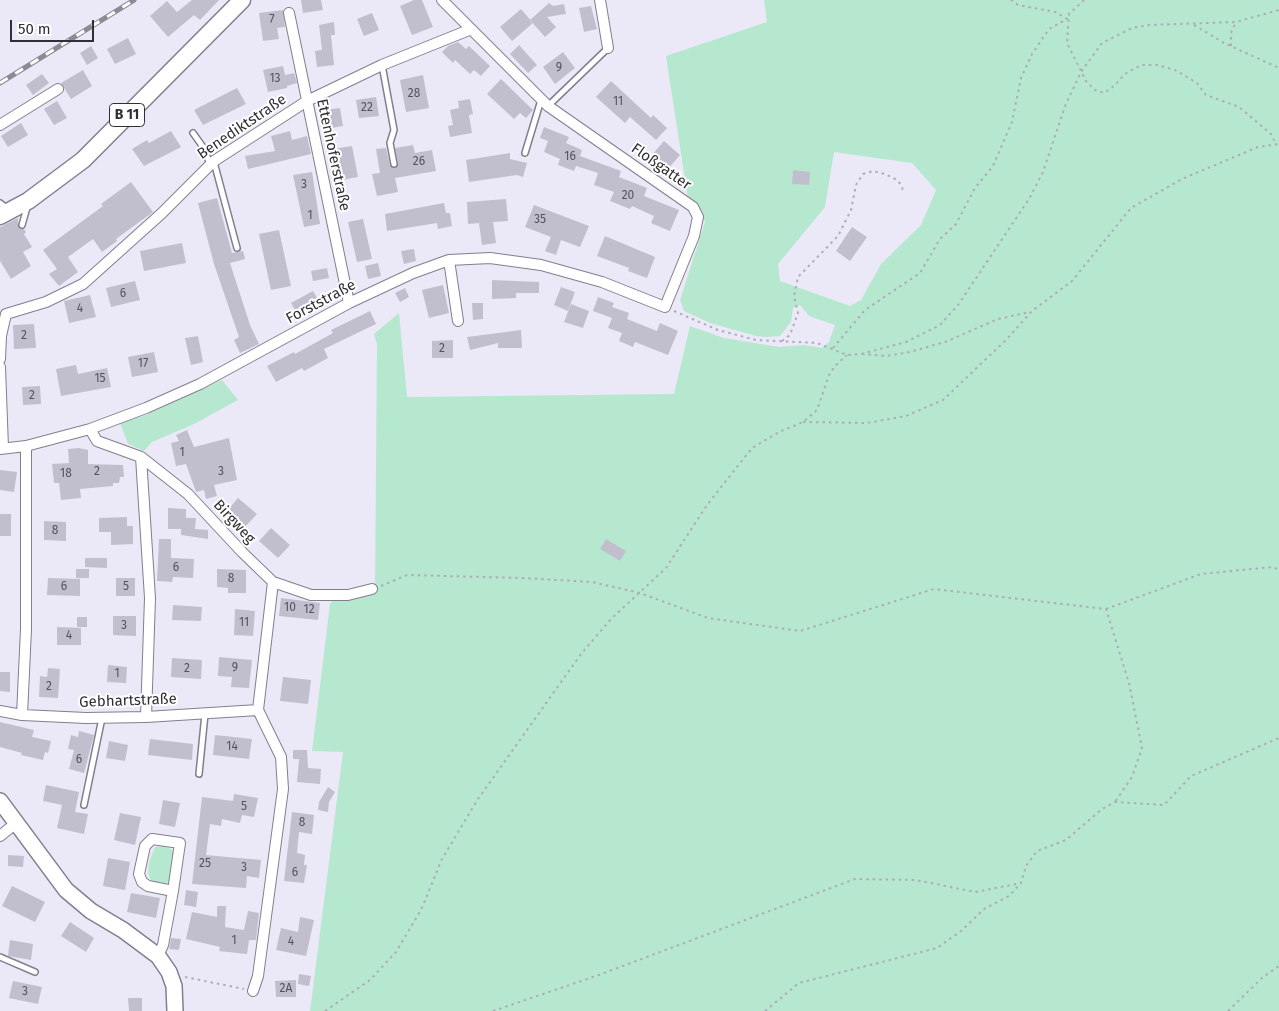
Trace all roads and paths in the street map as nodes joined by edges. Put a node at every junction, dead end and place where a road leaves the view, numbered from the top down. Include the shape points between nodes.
1 (242, 0) edge
2 (442, 0) edge
3 (600, 0) edge
4 (1012, 0) edge
5 (1084, 0) edge
6 (1279, 10) edge
7 (289, 13) dead end
8 (1067, 19) junction
9 (1236, 22) junction
10 (1194, 25) junction
11 (469, 30) junction
12 (1231, 46) junction
13 (608, 48) joint
14 (382, 65) junction
15 (1279, 68) edge
16 (1081, 72) junction
17 (58, 89) dead end
18 (307, 102) junction
19 (545, 103) junction
20 (0, 125) edge
21 (192, 132) dead end
22 (1278, 144) edge
23 (525, 153) dead end
24 (212, 163) junction
25 (394, 164) dead end
26 (903, 193) dead end
27 (28, 201) junction
28 (4, 210) edge
29 (22, 225) dead end
30 (237, 248) dead end
31 (449, 260) junction
32 (349, 303) junction
33 (665, 307) junction
34 (1032, 311) junction
35 (458, 321) dead end
36 (781, 342) junction
37 (833, 348) junction
38 (861, 354) junction
39 (847, 355) junction
40 (0, 359) edge
41 (0, 367) edge
42 (803, 422) junction
43 (90, 429) junction
44 (26, 446) junction
45 (2, 449) edge
46 (141, 456) junction
47 (1279, 570) edge
48 (273, 582) junction
49 (372, 589) joint
50 (640, 593) junction
51 (1106, 608) junction
52 (0, 710) edge
53 (258, 710) junction
54 (205, 713) junction
55 (22, 715) junction
56 (146, 717) junction
57 (102, 718) junction
58 (1279, 738) edge
59 (198, 774) dead end
60 (0, 802) edge
61 (1115, 802) junction
62 (84, 804) dead end
63 (16, 823) junction
64 (0, 836) edge
65 (1021, 883) junction
66 (173, 891) junction
67 (158, 956) junction
68 (0, 958) edge
69 (1279, 966) edge
70 (35, 972) dead end
71 (169, 972) junction
72 (253, 991) joint
73 (175, 1011) edge
74 (325, 1011) edge
75 (493, 1011) edge
76 (765, 1011) edge
77 (1228, 1011) edge

1 - 27 main road, B 11 via 83,160
2 - 11 street, Floßgatter
3 - 13 street
4 - 8 path via 1018,5 1055,12
5 - 8 path
6 - 9 path
7 - 18 street, Ettenhoferstraße
8 - 16 path via 1067,43
8 - 37 path via 1049,29 1032,54 1021,78 1003,148 956,224 940,239 920,273 865,310
9 - 10 path
9 - 12 path via 1231,33
10 - 12 path
10 - 16 path via 1149,25 1116,35 1102,43
11 - 14 street, Benediktstraße
11 - 19 street, Floßgatter
12 - 15 path
13 - 19 lane
14 - 18 street, Benediktstraße
14 - 25 lane via 394,130 390,143
16 - 22 path via 1086,82 1104,93 1141,65 1175,70 1197,83 1206,95 1239,107
16 - 38 path via 1029,199 958,305 940,325 906,342
17 - 20 street
18 - 24 street, Benediktstraße
18 - 32 street, Ettenhoferstraße
19 - 23 lane
19 - 33 street, Floßgatter via 693,207 698,218 694,236
21 - 24 lane
22 - 34 path via 1258,147 1182,179 1131,208 1072,281
24 - 30 lane
24 - 40 street, Benediktstraße via 83,284 46,302 6,314
26 - 36 path via 897,180 885,174 872,171 863,174 856,184 852,210 838,236 798,277 794,296 798,312 790,335
27 - 28 main road, B 11
27 - 29 lane via 29,210
31 - 32 street, Forststraße
31 - 33 street, Forststraße via 490,258 541,265 602,282
31 - 35 street
32 - 43 street, Forststraße via 200,384
33 - 36 path via 718,330 756,340
34 - 38 path via 998,319 945,342 910,352 886,356
34 - 42 path via 943,400 906,416 867,423
36 - 37 path via 817,343
37 - 39 path
38 - 39 path
39 - 42 path via 829,375 817,410
41 - 45 street
42 - 50 path via 779,432 747,453 707,505 666,568
43 - 44 street, Forststraße
43 - 46 street, Birgweg via 97,441
44 - 45 street, Forststraße
44 - 55 street via 26,629
46 - 48 street, Birgweg via 188,494
46 - 56 street via 150,598
47 - 51 path via 1273,567 1201,574
48 - 49 street, Birgweg via 311,595 348,595
48 - 53 street
49 - 50 path via 407,575 592,582
50 - 51 path via 708,618 800,630 934,589
50 - 74 path via 611,619 581,654 478,799 442,859 420,910 396,952 370,980
51 - 61 path via 1129,683 1142,748 1132,777
52 - 55 street, Gebhartstraße
53 - 54 street, Gebhartstraße
53 - 72 street via 282,757 283,789 258,976
54 - 56 street, Gebhartstraße
54 - 59 lane
55 - 57 street, Gebhartstraße
56 - 57 street, Gebhartstraße
57 - 62 lane
58 - 61 path via 1191,776 1164,805
60 - 63 main road
61 - 65 path via 1066,840 1037,851 1026,866
63 - 64 street
63 - 67 main road via 66,890 91,912 123,930
65 - 75 path via 975,892 916,880 855,879 605,973
65 - 76 path via 1009,896 984,909 937,948 799,983
66 - 66 street via 142,882 139,874 145,846 152,839 180,843
66 - 67 street
67 - 71 main road
68 - 70 lane
69 - 77 path
71 - 72 path
71 - 73 main road via 174,986

